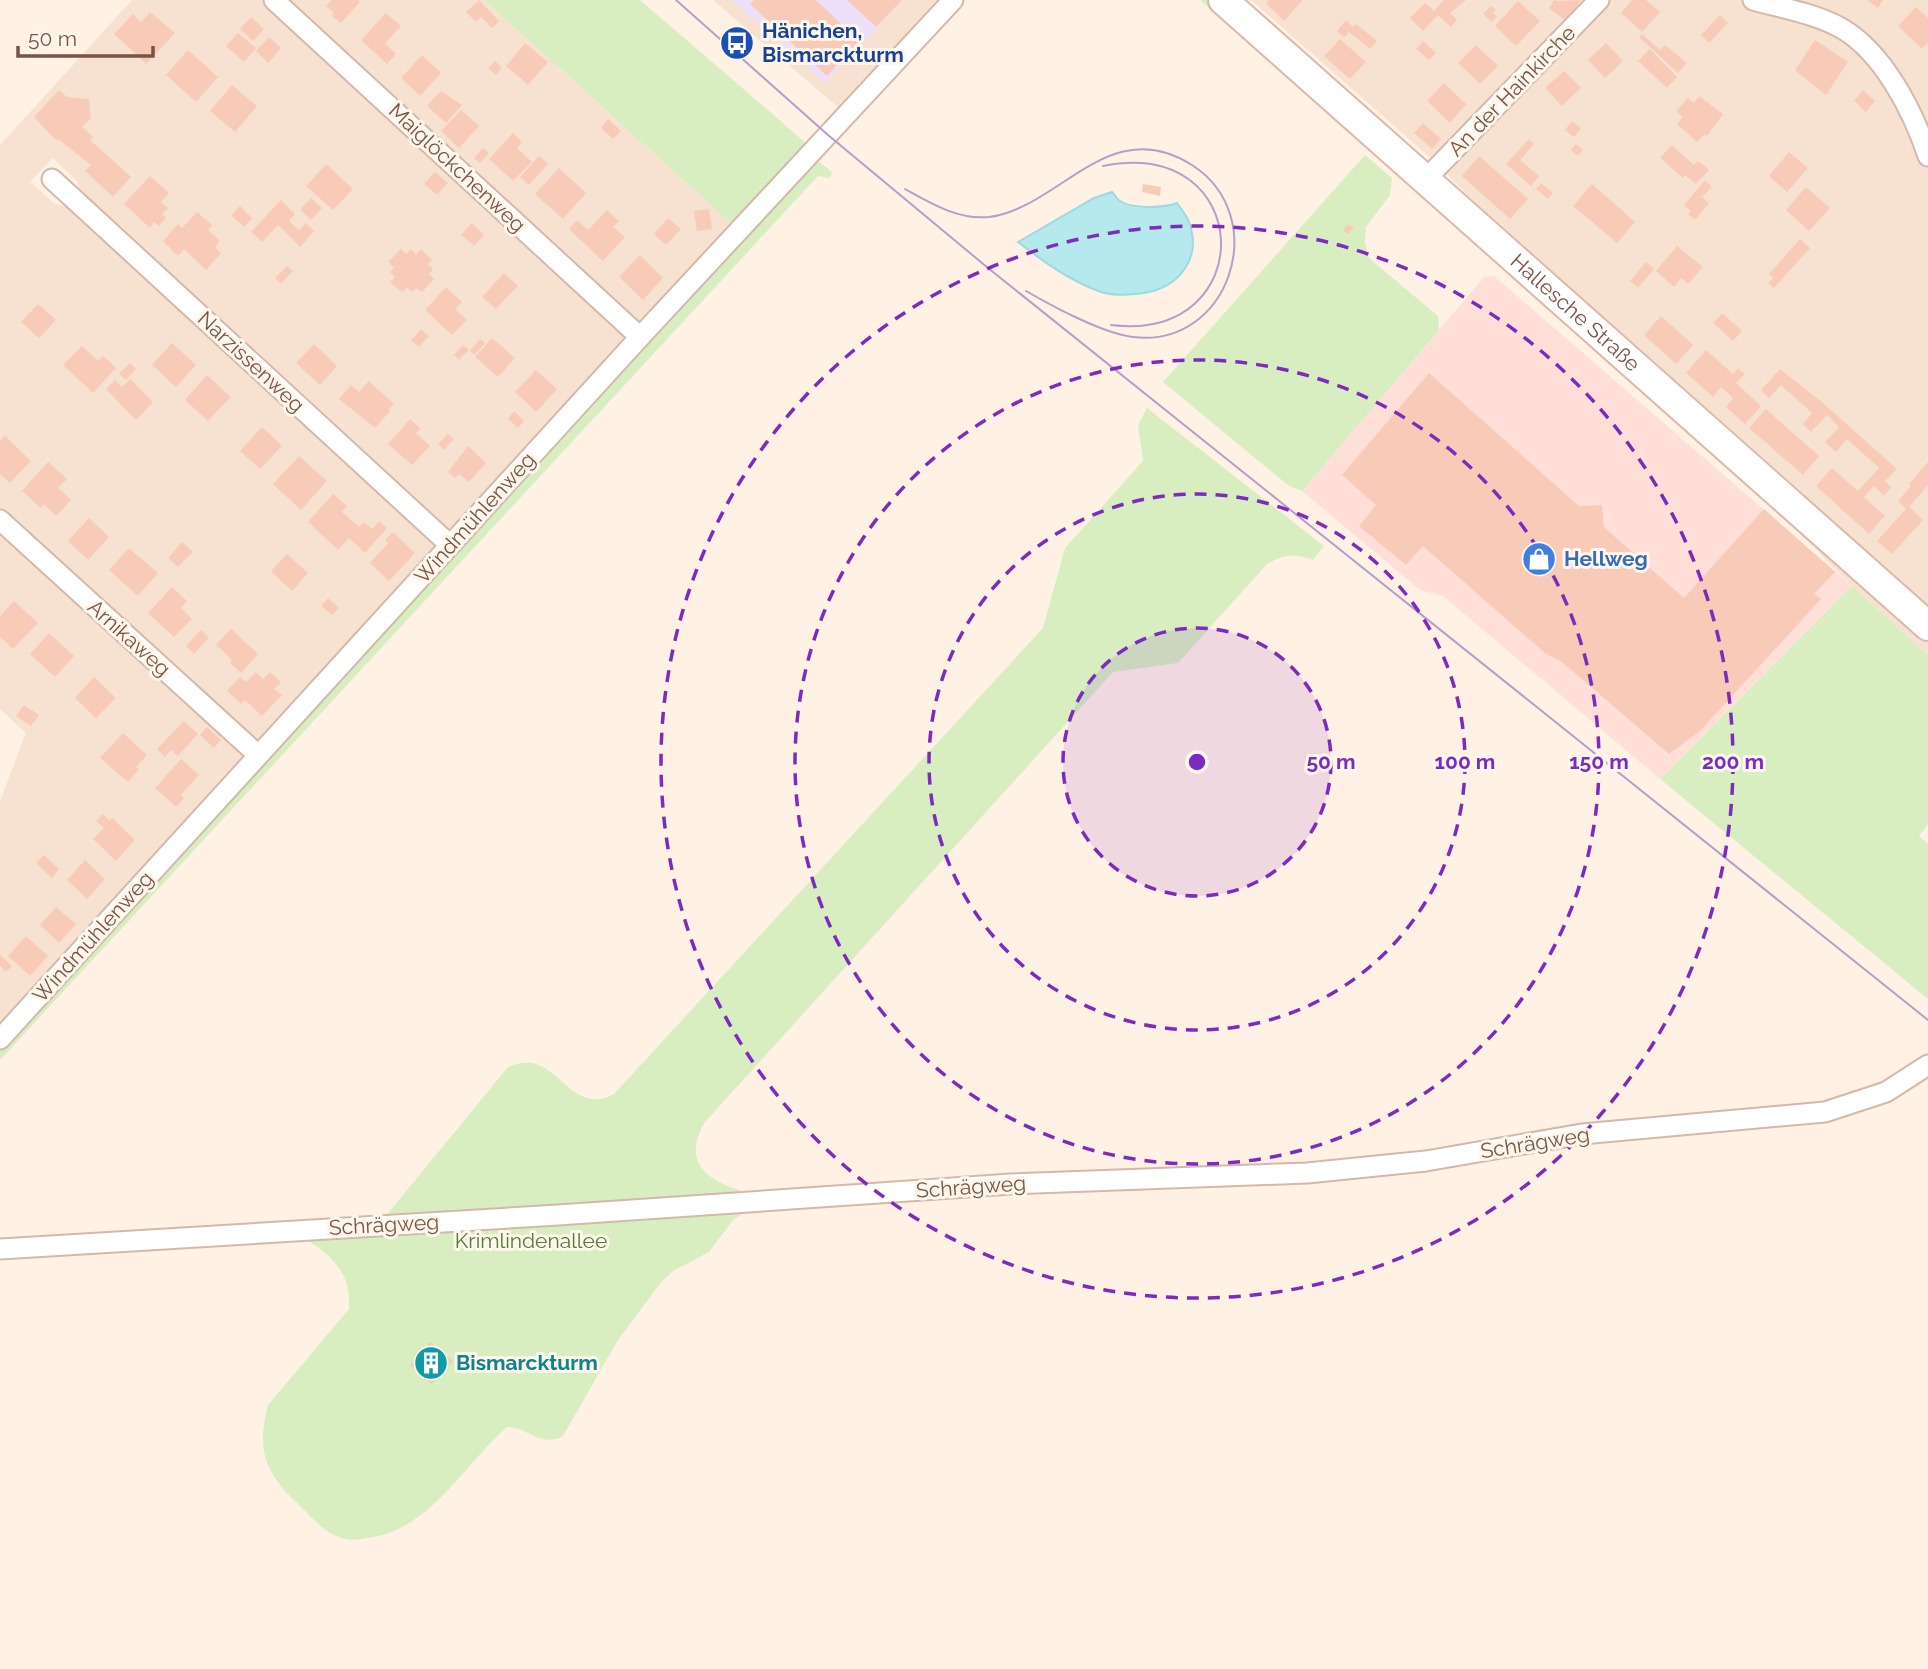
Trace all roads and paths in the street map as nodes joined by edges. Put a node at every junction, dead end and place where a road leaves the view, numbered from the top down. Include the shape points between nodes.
1 (274, 0) edge
2 (953, 0) edge
3 (1223, 0) edge
4 (1599, 0) edge
5 (1753, 0) edge
6 (1928, 156) edge
7 (52, 179) dead end
8 (1424, 181) junction
9 (640, 337) junction
10 (0, 520) edge
11 (450, 545) junction
12 (1928, 626) edge
13 (258, 755) junction
14 (0, 1039) edge
15 (1928, 1065) edge
16 (0, 1249) edge

1 - 9 street, Maiglöckchenweg
2 - 9 street, Windmühlenweg
3 - 8 street, Hallesche Straße
4 - 8 street, An der Hainkirche
5 - 6 street via 1821,19 1861,44 1903,97
7 - 11 street, Narzissenweg
8 - 12 street, Hallesche Straße
9 - 11 street, Windmühlenweg
10 - 13 street, Arnikaweg
11 - 13 street, Windmühlenweg
13 - 14 street, Windmühlenweg
15 - 16 street, Schrägweg via 1886,1092 1825,1112 1582,1133 1426,1161 1321,1171 1012,1184

